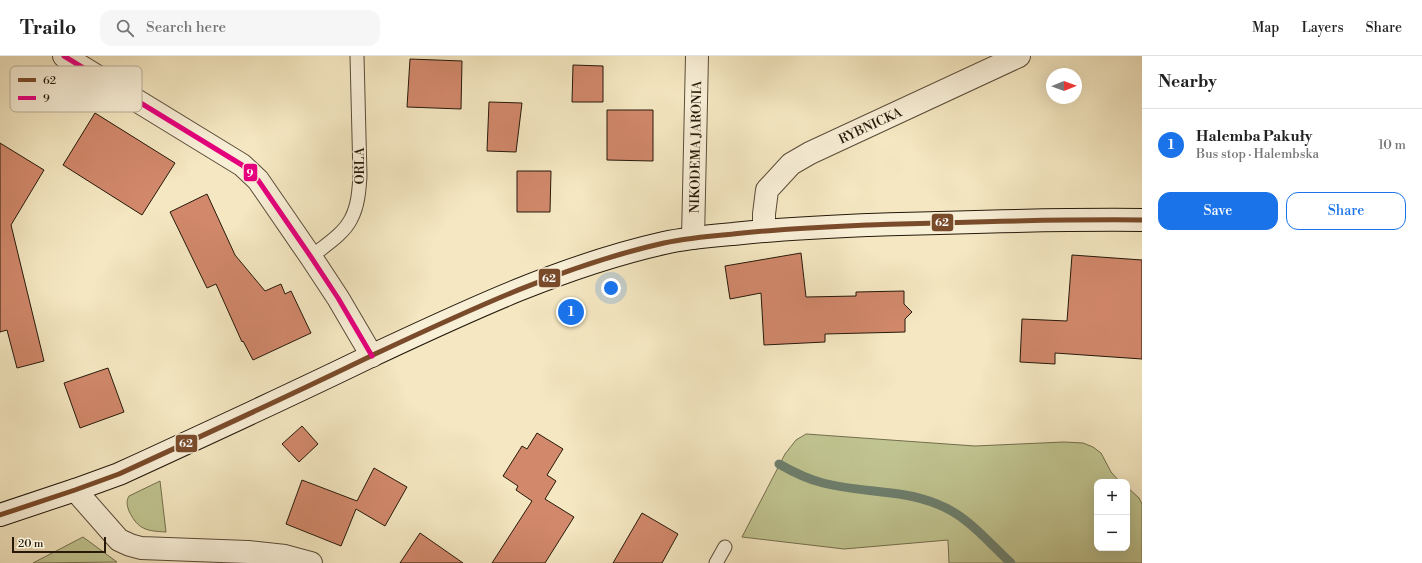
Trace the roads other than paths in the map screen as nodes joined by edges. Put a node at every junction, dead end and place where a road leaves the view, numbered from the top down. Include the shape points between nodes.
1 (64, 56) edge
2 (357, 56) edge
3 (697, 56) edge
4 (1019, 56) edge
5 (80, 66) edge
6 (142, 104) edge
7 (1142, 220) edge
8 (764, 231) junction
9 (693, 238) junction
10 (311, 257) junction
11 (372, 356) junction
12 (75, 490) junction
13 (0, 515) edge
14 (725, 547) dead end
15 (245, 557) edge
16 (311, 563) edge
17 (716, 563) edge

1 - 5 street
2 - 10 lane, ORLA via 360,176 358,195 351,219 341,232
3 - 9 street, NIKODEMA JARONIA
4 - 8 street, RYBNICKA via 791,164 767,190
6 - 10 street via 242,165 258,180
7 - 8 street via 961,221
8 - 9 street
9 - 11 street via 667,242 585,264 436,325
10 - 11 street
11 - 12 street via 119,474
12 - 13 street
12 - 15 street via 119,540 130,545
14 - 17 lane
15 - 16 street via 285,556

